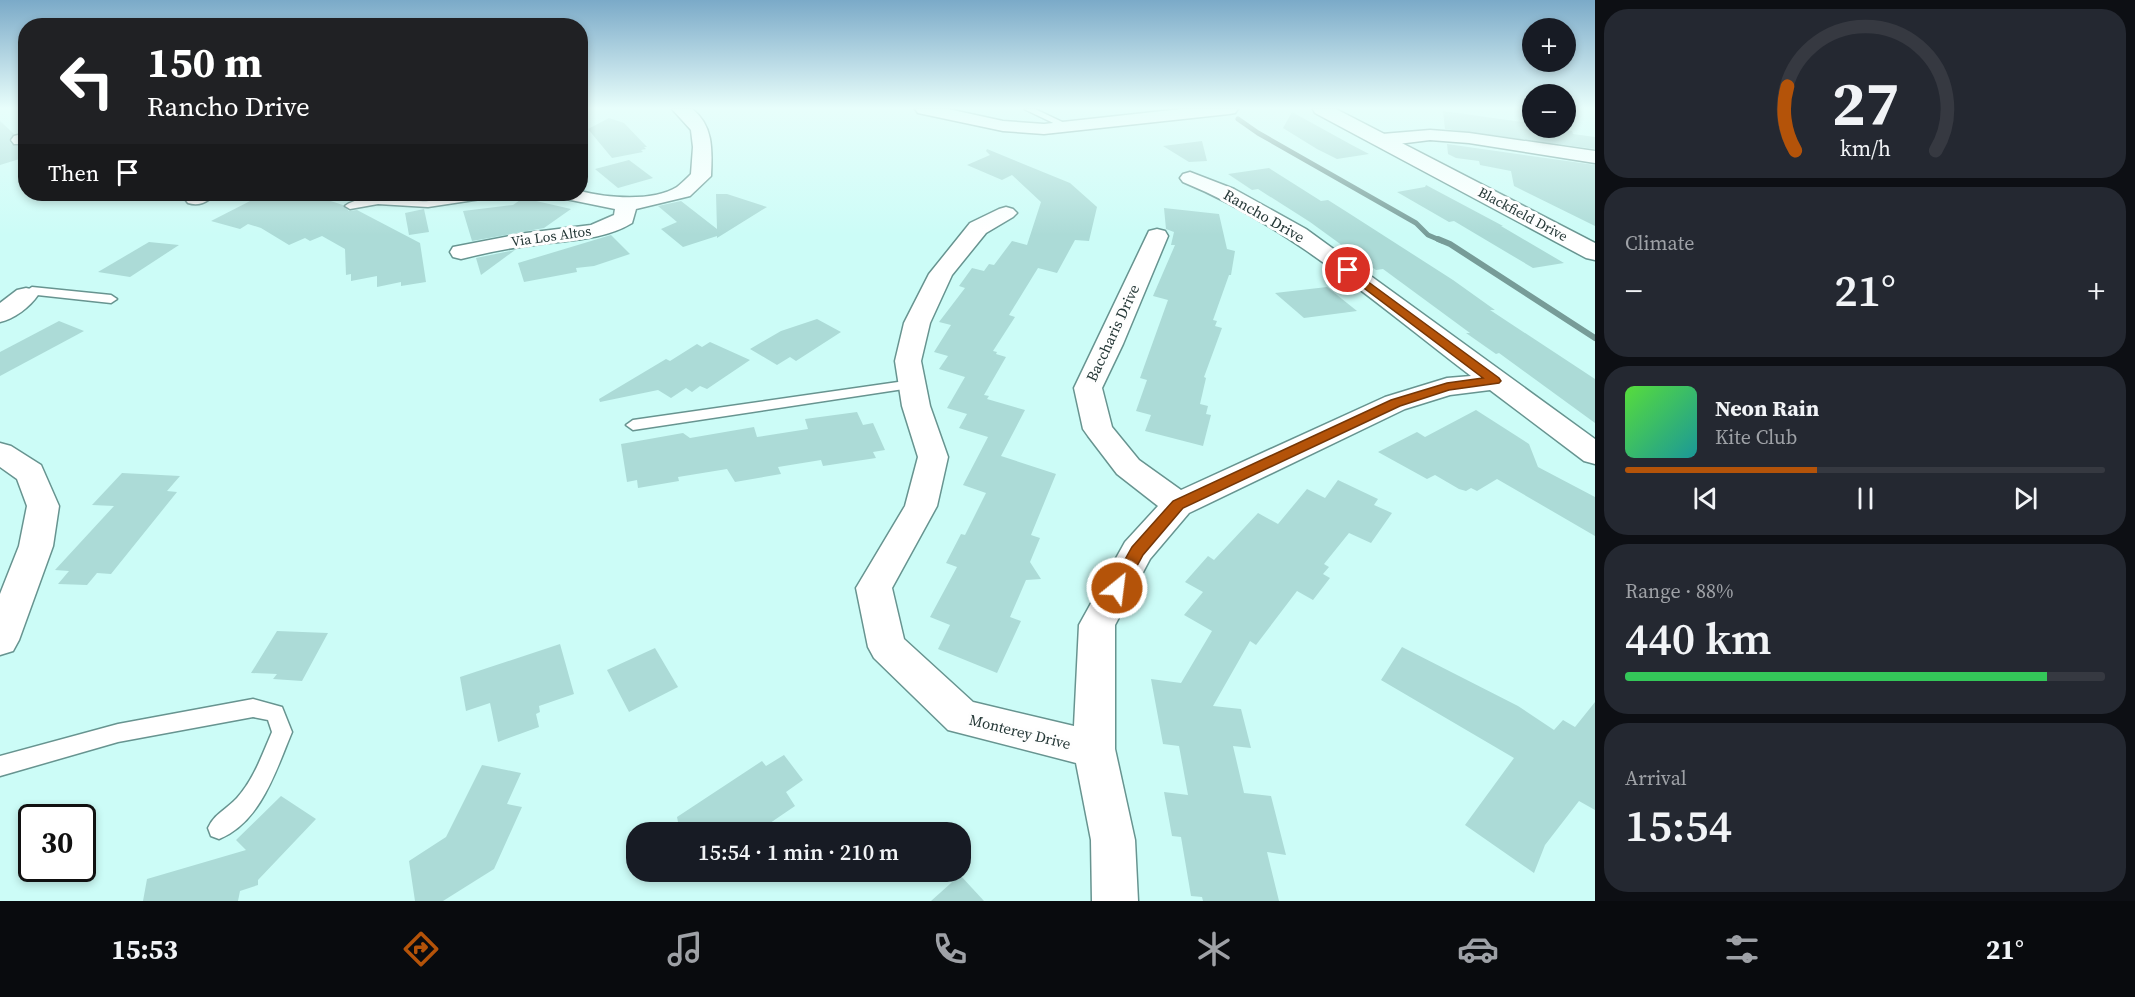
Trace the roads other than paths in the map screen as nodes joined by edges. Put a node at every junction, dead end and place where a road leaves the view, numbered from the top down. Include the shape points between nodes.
1 (703, 151) edge
2 (1403, 151) edge
3 (1556, 151) edge
4 (1595, 157) edge
5 (1190, 178) dead end
6 (588, 199) edge
7 (378, 201) edge
8 (378, 201) edge
9 (448, 201) edge
10 (626, 204) junction
11 (350, 206) dead end
12 (1006, 213) dead end
13 (1157, 236) dead end
14 (461, 252) dead end
15 (1595, 253) edge
16 (29, 293) joint
17 (111, 298) dead end
18 (0, 315) edge
19 (1495, 381) junction
20 (912, 384) junction
21 (633, 425) dead end
22 (0, 453) edge
23 (1595, 453) edge
24 (1178, 505) junction
25 (0, 640) edge
26 (1094, 749) junction
27 (0, 766) edge
28 (219, 828) dead end
29 (1115, 901) edge

1 - 10 street, Via Los Altos via 701,176 683,192
2 - 15 street, Blackfield Drive
3 - 4 street
5 - 19 street, Rancho Drive via 1227,193 1298,234
6 - 10 street, Via Los Altos
7 - 11 lane
8 - 9 lane
10 - 14 street, Via Los Altos via 624,218 599,230
12 - 20 street, Monterey Drive via 978,228 941,274 917,323 908,361
13 - 24 street, Baccharis Drive via 1088,388 1098,429 1128,467
16 - 17 lane
16 - 18 street
19 - 23 street, Rancho Drive
19 - 24 street via 1447,387 1395,403
20 - 21 lane
20 - 26 street, Monterey Drive via 933,457 921,506 874,588 887,647 962,717
22 - 25 street via 30,473 43,506 36,546
24 - 26 street via 1137,551 1097,625
26 - 29 street via 1113,840
27 - 28 lane via 118,733 203,716 253,708 275,713 282,732 260,784 244,806

